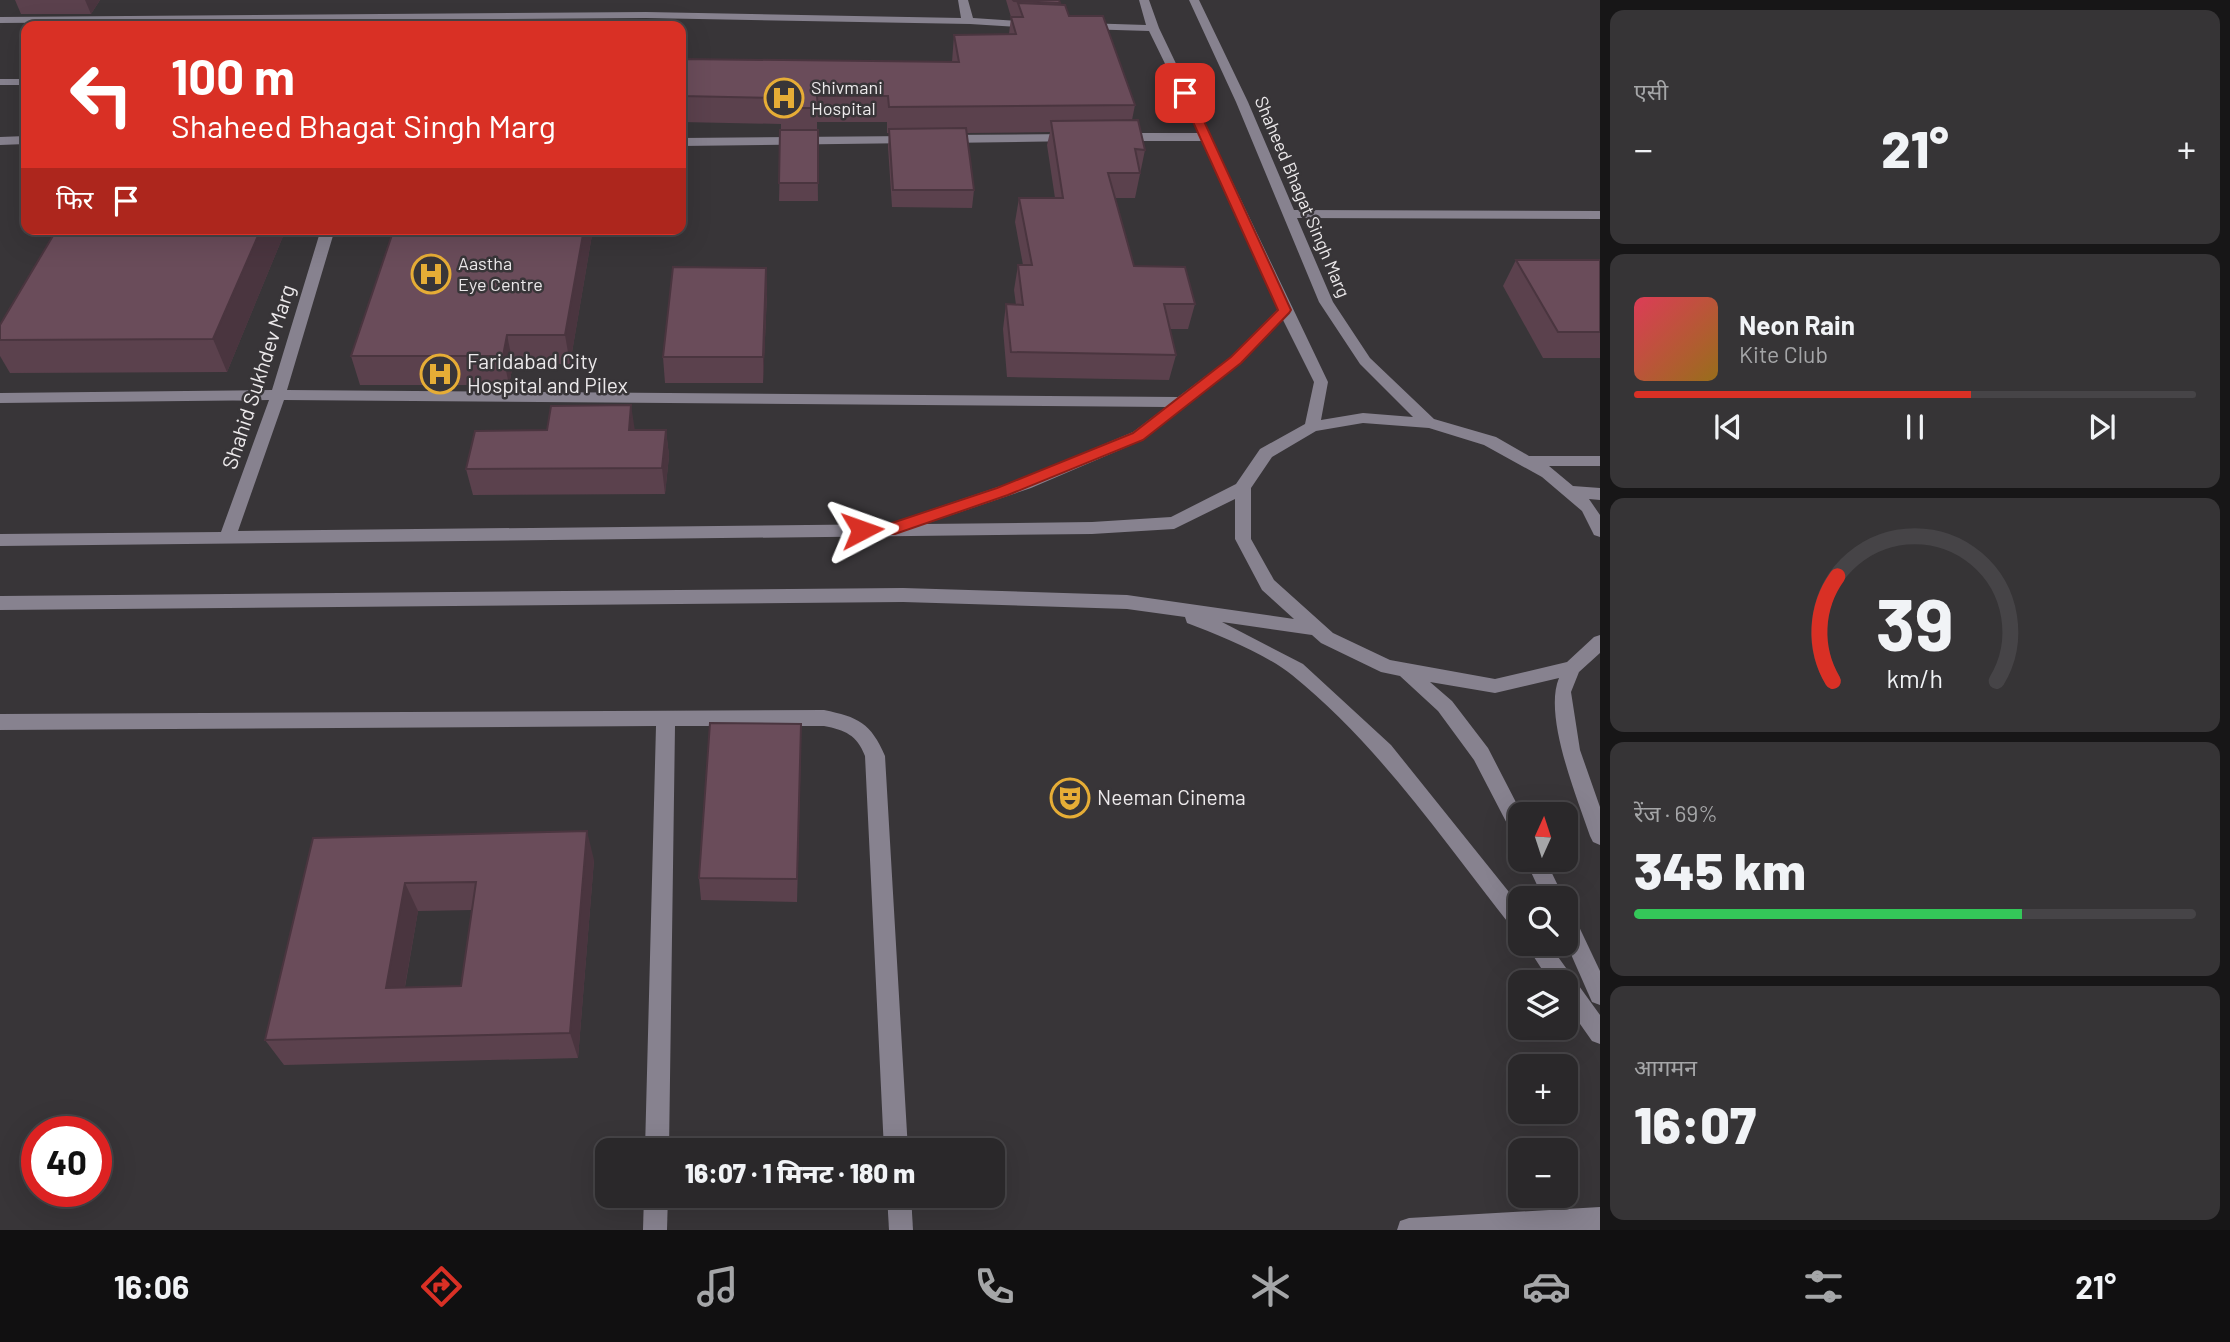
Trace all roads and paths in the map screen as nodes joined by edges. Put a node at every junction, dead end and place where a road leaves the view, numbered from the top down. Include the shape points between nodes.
1 (963, 0) edge
2 (1144, 0) edge
3 (1194, 0) edge
4 (412, 17) edge
5 (0, 20) edge
6 (970, 21) junction
7 (1047, 25) edge
8 (1074, 26) edge
9 (1153, 28) junction
10 (0, 82) edge
11 (21, 82) edge
12 (1207, 136) junction
13 (1082, 138) edge
14 (1110, 138) edge
15 (21, 140) edge
16 (0, 141) edge
17 (686, 142) edge
18 (1289, 214) junction
19 (1600, 215) edge
20 (326, 235) edge
21 (1285, 310) junction
22 (278, 395) junction
23 (0, 398) edge
24 (1182, 402) junction
25 (1429, 423) junction
26 (1312, 427) junction
27 (1526, 460) junction
28 (1600, 461) edge
29 (1244, 488) junction
30 (1569, 491) junction
31 (1600, 495) edge
32 (889, 530) junction
33 (1600, 531) edge
34 (227, 538) junction
35 (0, 540) edge
36 (0, 603) edge
37 (1164, 607) junction
38 (1318, 629) junction
39 (1600, 642) edge
40 (1572, 668) junction
41 (1405, 670) junction
42 (666, 719) junction
43 (0, 722) edge
44 (1508, 806) edge
45 (1600, 836) edge
46 (1508, 907) edge
47 (1578, 947) edge
48 (1600, 995) edge
49 (1578, 1003) edge
50 (1600, 1033) edge
51 (657, 1138) edge
52 (895, 1138) edge
53 (656, 1208) edge
54 (900, 1208) edge
55 (1600, 1219) edge
56 (655, 1230) edge
57 (901, 1230) edge
58 (1409, 1230) edge

1 - 6 street
2 - 9 street
3 - 18 street, Shaheed Bhagat Singh Marg
4 - 5 street
4 - 6 street via 673,15
6 - 7 street
8 - 9 street
9 - 12 street
10 - 11 street
12 - 14 street
12 - 21 street
13 - 17 street
15 - 16 street
18 - 19 street
18 - 25 street, Shaheed Bhagat Singh Marg via 1326,302 1365,361
20 - 22 street, Shahid Sukhdev Marg
21 - 24 street via 1236,360
21 - 26 street via 1321,382
22 - 23 street
22 - 24 street
22 - 34 street, Shahid Sukhdev Marg
24 - 32 street via 1138,436 1025,484
25 - 26 street via 1363,418
25 - 27 street via 1490,441
26 - 29 street via 1266,453
27 - 28 street
27 - 30 street
29 - 32 street via 1174,523
29 - 38 street via 1243,539 1268,585
30 - 31 street
30 - 33 street via 1588,507
32 - 34 street
34 - 35 street
36 - 37 street via 903,596
37 - 38 street
37 - 46 street via 1231,633 1297,670 1384,751
38 - 41 street via 1327,638 1387,667
39 - 40 street
40 - 41 street via 1495,686
40 - 45 street via 1562,692 1570,750
41 - 44 street via 1445,706 1481,754
42 - 43 street
42 - 51 street
42 - 52 street via 824,718 852,724 868,736 875,756
47 - 48 street
49 - 50 street
53 - 56 street
54 - 57 street
55 - 58 street

